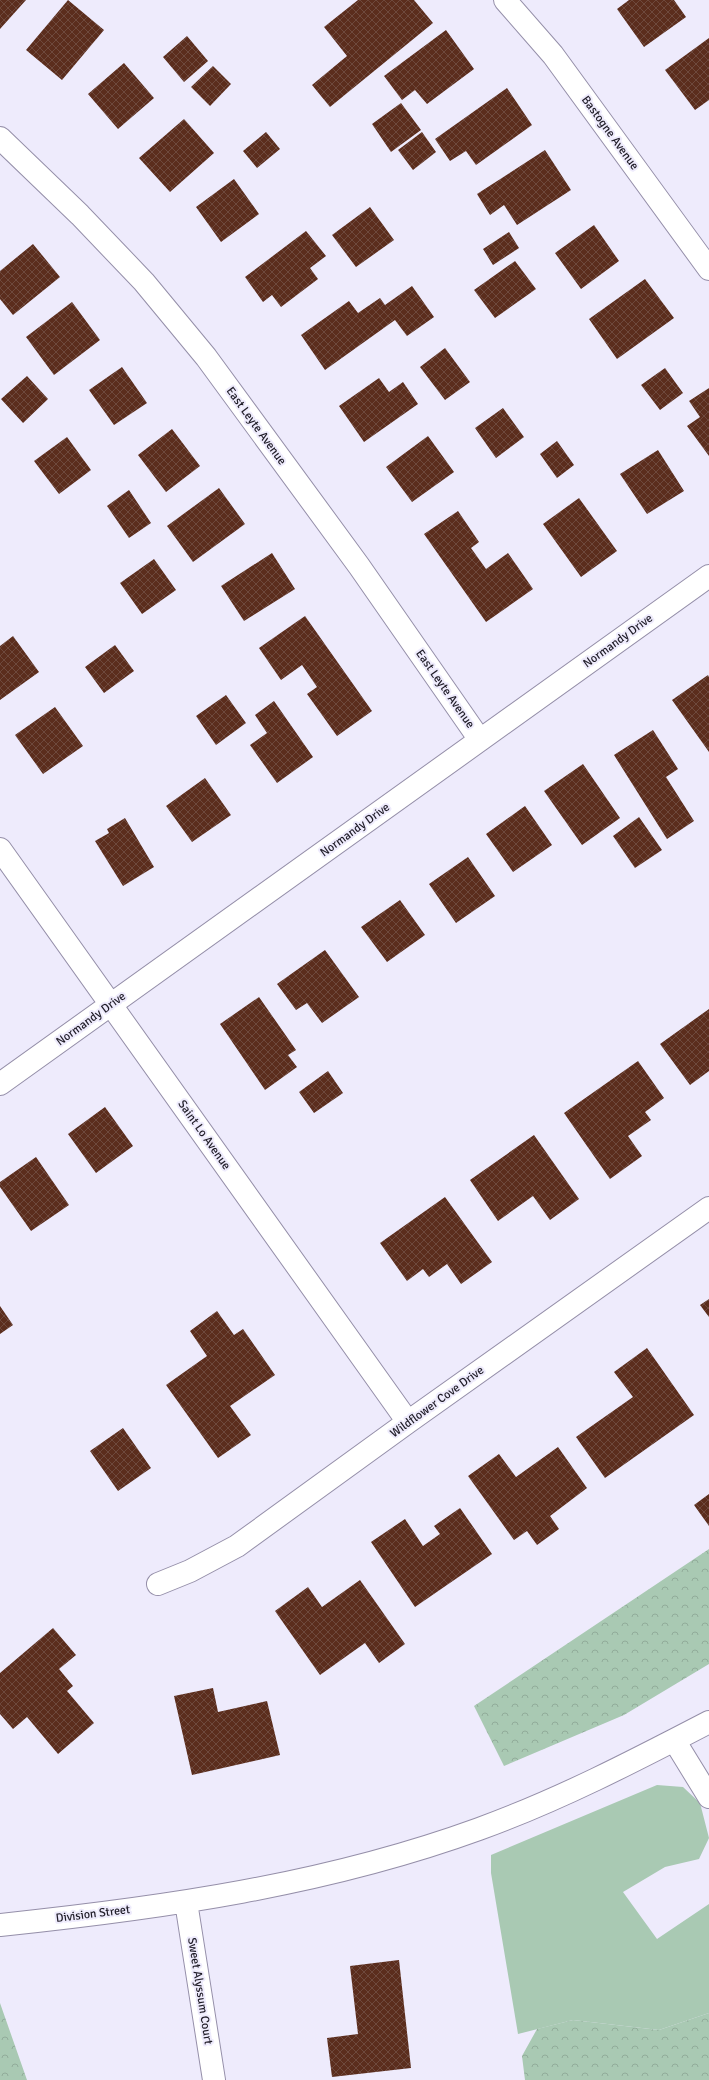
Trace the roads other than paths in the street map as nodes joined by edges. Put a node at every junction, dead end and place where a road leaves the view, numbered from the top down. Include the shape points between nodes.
1 (505, 0) edge
2 (0, 138) edge
3 (709, 269) edge
4 (709, 576) edge
5 (480, 740) junction
6 (0, 850) edge
7 (112, 1005) junction
8 (0, 1084) edge
9 (709, 1208) edge
10 (408, 1422) junction
11 (158, 1584) dead end
12 (709, 1722) edge
13 (674, 1740) junction
14 (709, 1797) edge
15 (186, 1902) junction
16 (0, 1925) edge
17 (214, 2080) edge

1 - 3 street, Bastogne Avenue via 553,55
2 - 5 street, East Leyte Avenue via 80,215 144,282 206,357 359,566
4 - 5 street, Normandy Drive
5 - 7 street, Normandy Drive
6 - 7 street, Saint Lo Avenue
7 - 8 street, Normandy Drive
7 - 10 street, Saint Lo Avenue
9 - 10 street, Wildflower Cove Drive
10 - 11 street, Wildflower Cove Drive via 237,1546 190,1571
12 - 13 street, Division Street
13 - 14 street
13 - 15 street, Division Street via 572,1792 417,1850 266,1888
15 - 16 street, Division Street
15 - 17 street, Sweet Alyssum Court

